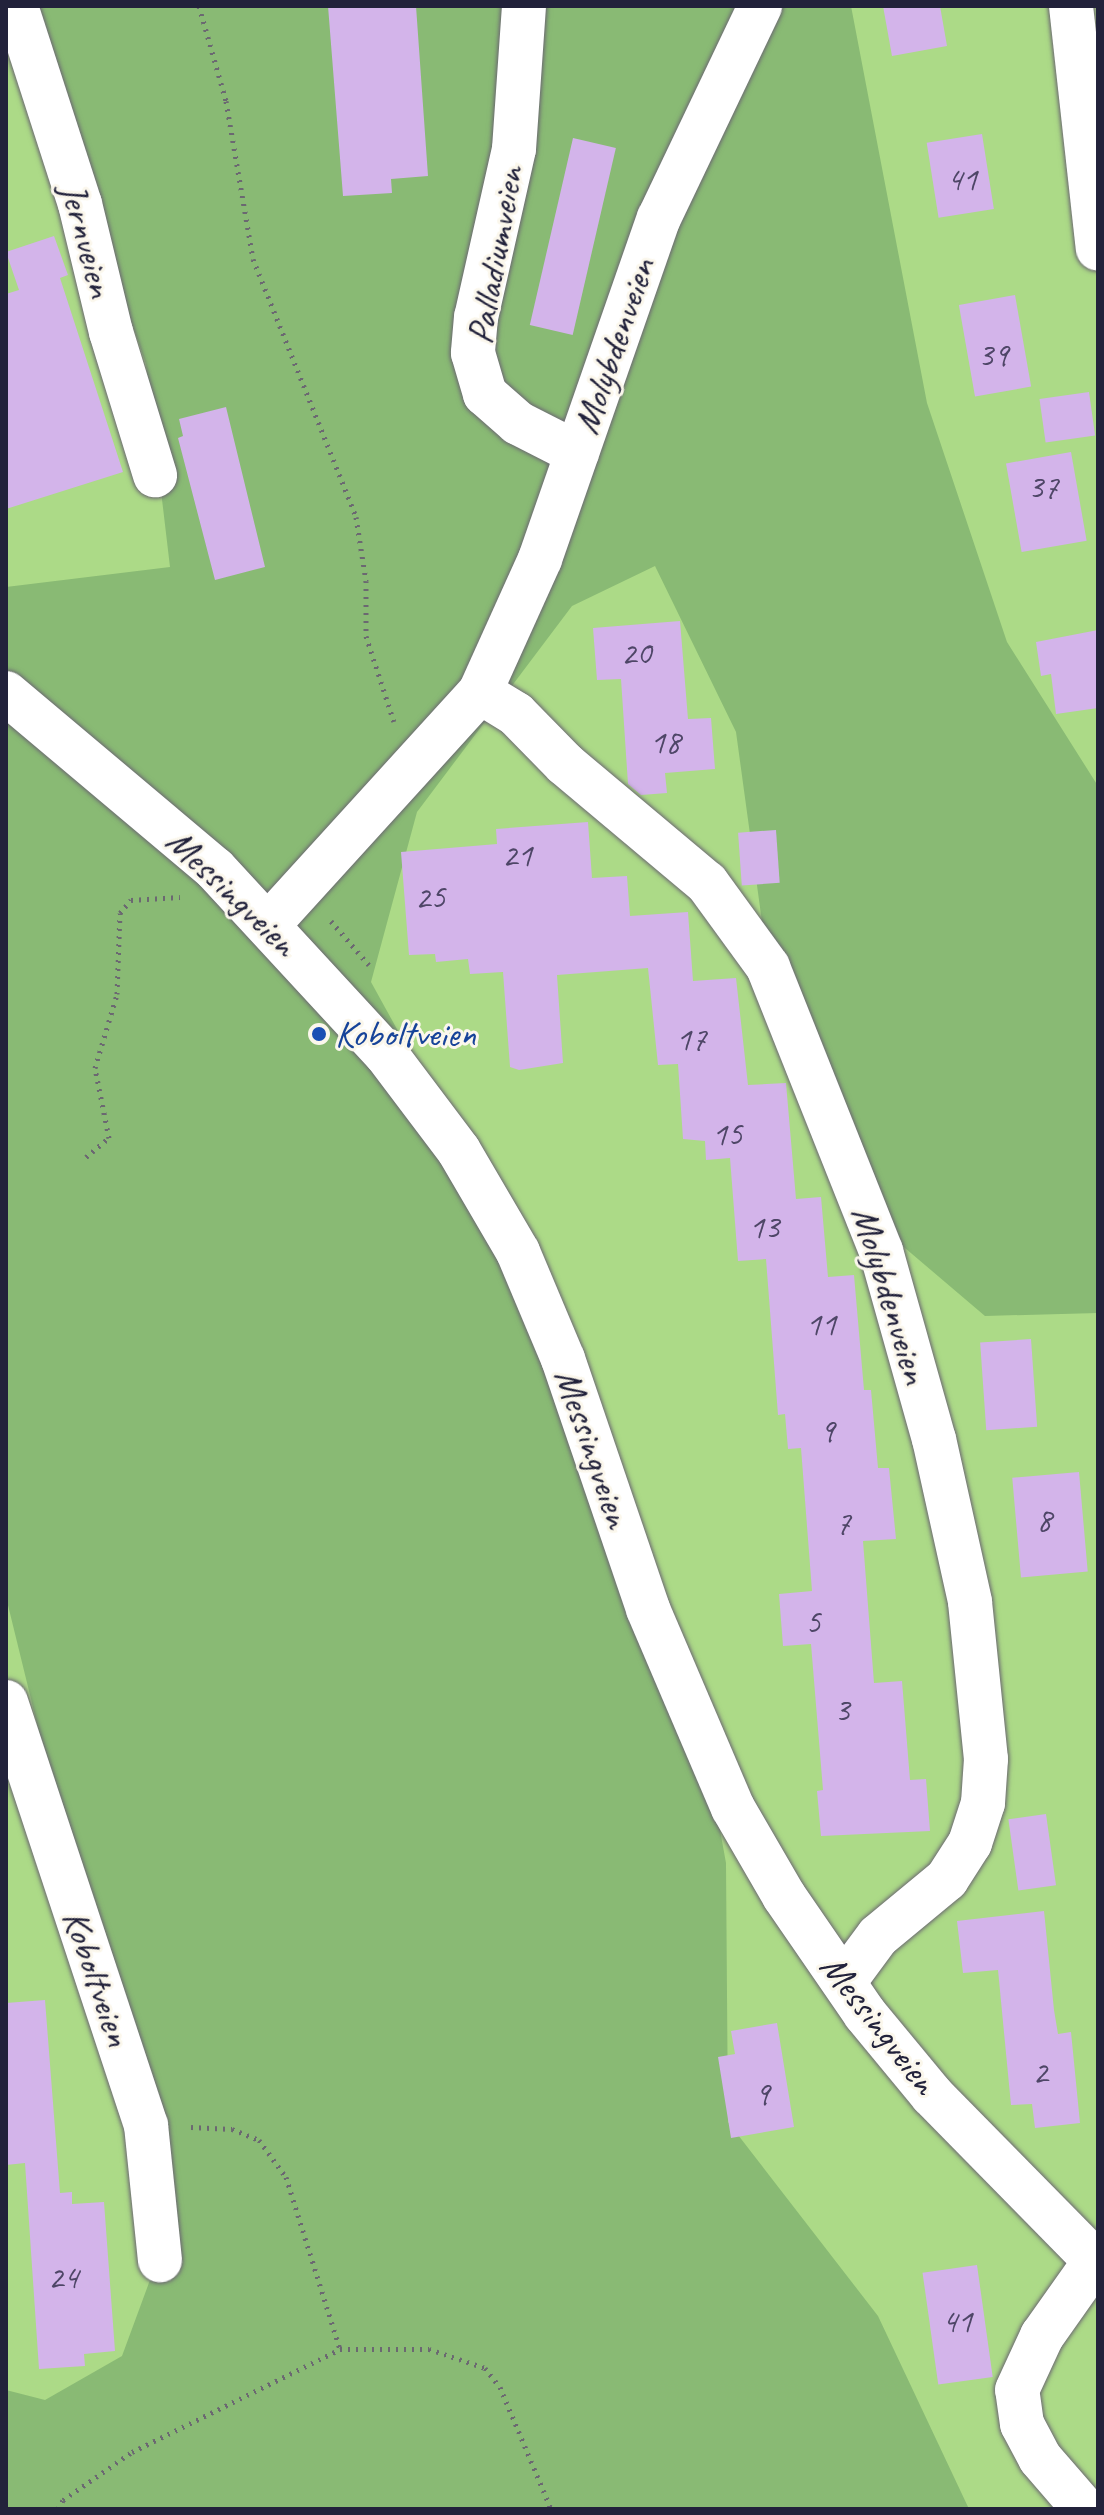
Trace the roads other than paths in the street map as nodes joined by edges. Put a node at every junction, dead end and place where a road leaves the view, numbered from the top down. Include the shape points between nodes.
1 (16, 6) edge
2 (524, 6) edge
3 (760, 6) edge
4 (1071, 6) edge
5 (1098, 249) edge
6 (577, 453) junction
7 (155, 475) dead end
8 (480, 692) junction
9 (6, 693) edge
10 (268, 925) junction
11 (6, 1702) edge
12 (844, 1982) junction
13 (160, 2260) dead end
14 (1096, 2263) edge
15 (1084, 2509) edge

1 - 7 street, Jernveien via 80,204 111,332
2 - 6 street, Palladiumveien via 514,149 476,317 473,353 485,394 518,423
3 - 6 street, Molybdenveien via 659,218
4 - 5 street
6 - 8 street, Molybdenveien via 540,559
8 - 10 street, Molybdenveien
8 - 12 street, Molybdenveien via 516,714 565,764 707,883 768,967 881,1251 934,1439 970,1602 986,1759 983,1803 970,1843 947,1879 878,1936
9 - 10 street, Messingveien via 215,869
10 - 12 street, Messingveien via 386,1054 459,1151 518,1252 563,1359 648,1609 733,1808 784,1896
11 - 13 street, Koboltveien via 146,2125
12 - 14 street, Messingveien via 932,2095
14 - 15 street via 1042,2336 1017,2390 1022,2424 1040,2458

